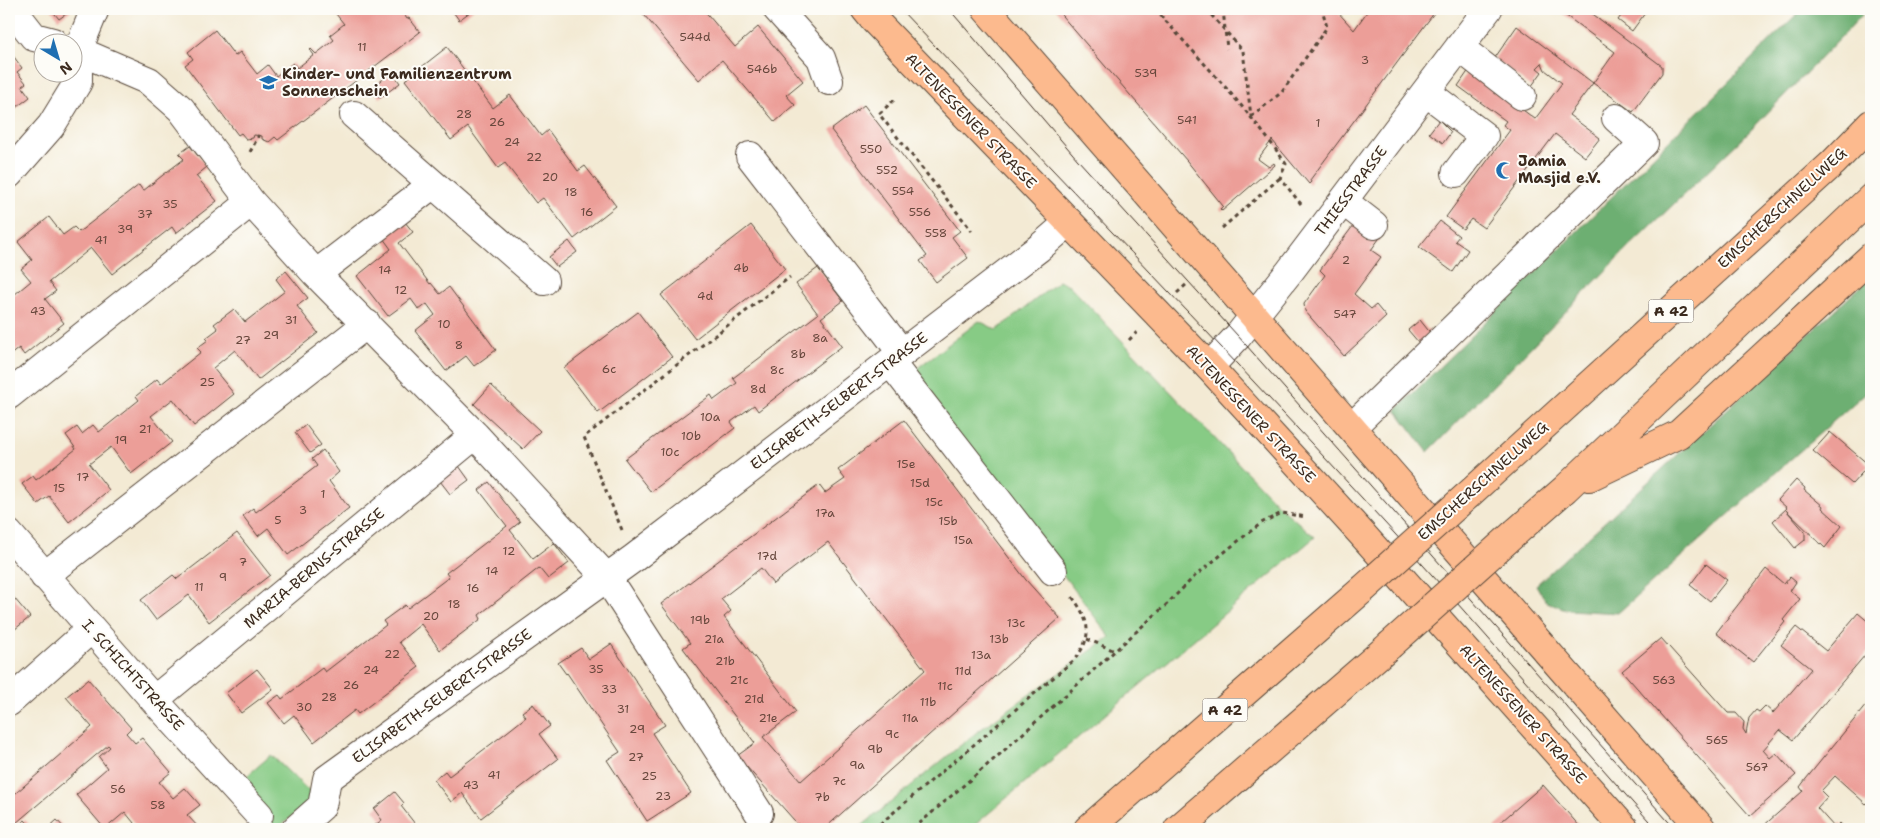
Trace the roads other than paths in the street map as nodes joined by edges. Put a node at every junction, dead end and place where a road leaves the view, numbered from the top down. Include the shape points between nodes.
1 (12, 9) edge
2 (95, 9) edge
3 (777, 9) edge
4 (865, 9) edge
5 (986, 9) edge
6 (1488, 9) edge
7 (79, 32) edge
8 (32, 34) edge
9 (1459, 47) junction
10 (82, 53) edge
11 (829, 81) dead end
12 (78, 82) edge
13 (1426, 92) junction
14 (1522, 96) dead end
15 (354, 116) dead end
16 (1616, 118) dead end
17 (1871, 124) edge
18 (750, 156) dead end
19 (1456, 173) dead end
20 (9, 174) edge
21 (432, 185) junction
22 (1871, 198) edge
23 (1343, 201) junction
24 (251, 202) junction
25 (1069, 222) junction
26 (1374, 225) dead end
27 (1871, 257) edge
28 (316, 274) junction
29 (544, 281) dead end
30 (1254, 317) junction
31 (367, 324) junction
32 (896, 357) junction
33 (1208, 367) junction
34 (9, 395) edge
35 (1352, 427) junction
36 (475, 435) junction
37 (1566, 489) junction
38 (9, 534) edge
39 (1053, 571) road end
40 (603, 573) junction
41 (44, 576) junction
42 (91, 629) junction
43 (154, 700) junction
44 (9, 702) edge
45 (759, 813) dead end
46 (259, 815) dead end
47 (296, 829) edge
48 (1088, 829) edge
49 (1178, 829) edge
50 (1625, 829) edge
51 (1702, 829) edge

1 - 8 street
2 - 7 street
3 - 11 street via 821,58
4 - 25 main road, ALTENESSENER STRASSE
5 - 30 main road
6 - 9 street, THIESSTRASSE
9 - 13 street, THIESSTRASSE
9 - 14 street
10 - 24 street via 150,80 181,109
12 - 20 street via 51,126
13 - 19 street via 1484,136
13 - 23 street, THIESSTRASSE
15 - 21 street
16 - 35 street via 1644,143
17 - 48 main road, EMSCHERSCHNELLWEG / A 42, bridge via 1833,163 1468,496
18 - 32 street
21 - 28 street
21 - 29 street
22 - 37 main road
23 - 26 street
23 - 30 street, THIESSTRASSE
24 - 28 street
24 - 34 street
25 - 32 street, ELISABETH-SELBERT-STRASSE
25 - 33 main road, ALTENESSENER STRASSE
27 - 37 main road via 1679,434
28 - 31 street
30 - 33 street, THIESSTRASSE
30 - 35 main road
31 - 36 street
31 - 41 street
32 - 39 street
32 - 40 street, ELISABETH-SELBERT-STRASSE
33 - 50 main road, ALTENESSENER STRASSE
35 - 51 main road
36 - 40 street
36 - 43 street, MARIA-BERNS-STRASSE
37 - 49 main road, bridge
38 - 41 street, I. SCHICHTSTRASSE
40 - 45 street
40 - 47 street, ELISABETH-SELBERT-STRASSE via 328,779 322,806
41 - 42 street, I. SCHICHTSTRASSE
42 - 43 street, I. SCHICHTSTRASSE
42 - 44 street
43 - 46 street, I. SCHICHTSTRASSE

